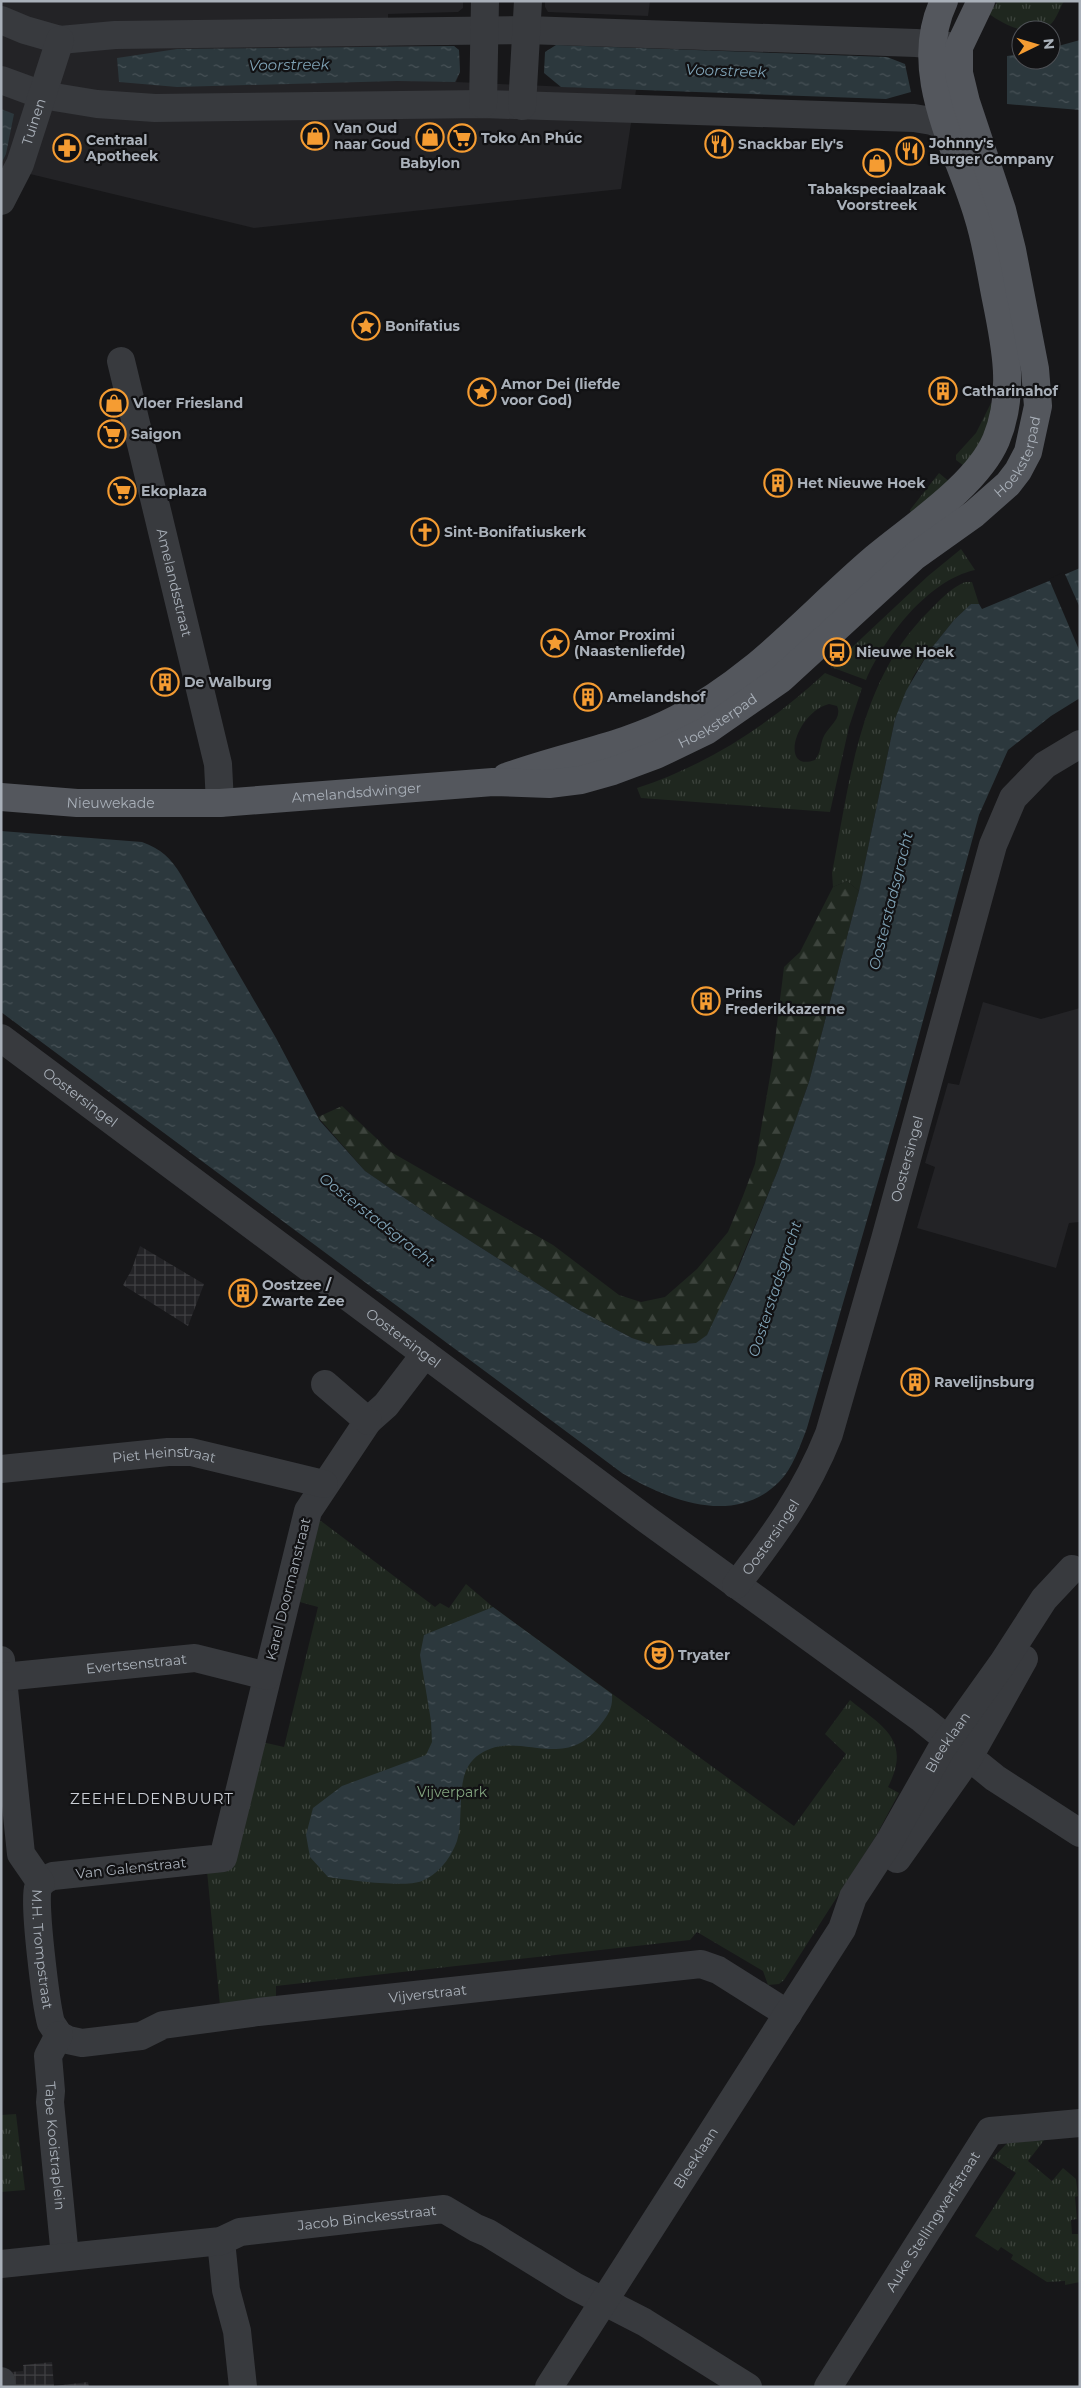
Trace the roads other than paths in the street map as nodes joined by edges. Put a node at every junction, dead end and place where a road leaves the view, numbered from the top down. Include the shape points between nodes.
1 (485, 1) edge
2 (528, 1) edge
3 (944, 1) edge
4 (981, 1) edge
5 (1, 20) edge
6 (526, 30) junction
7 (484, 31) junction
8 (60, 40) junction
9 (932, 44) junction
10 (959, 47) junction
11 (960, 79) junction
12 (1, 80) edge
13 (42, 96) junction
14 (939, 100) junction
15 (483, 104) junction
16 (522, 106) junction
17 (914, 118) junction
18 (948, 128) junction
19 (1, 200) edge
20 (121, 361) dead end
21 (653, 743) junction
22 (1080, 744) edge
23 (1, 797) edge
24 (220, 803) junction
25 (1, 1038) edge
26 (425, 1354) junction
27 (325, 1384) dead end
28 (368, 1421) junction
29 (1, 1469) edge
30 (324, 1484) junction
31 (1076, 1563) edge
32 (736, 1585) junction
33 (2, 1668) edge
34 (267, 1676) junction
35 (947, 1740) junction
36 (969, 1757) junction
37 (1080, 1834) edge
38 (223, 1858) joint
39 (41, 1883) junction
40 (842, 1928) junction
41 (788, 2014) junction
42 (59, 2035) junction
43 (1080, 2123) edge
44 (221, 2241) junction
45 (65, 2257) junction
46 (1, 2264) edge
47 (604, 2301) junction
48 (1, 2381) edge
49 (2, 2387) edge
50 (243, 2387) edge
51 (549, 2387) edge
52 (748, 2387) edge
53 (828, 2387) edge

1 - 7 street
2 - 6 street
3 - 9 main road, Hoeksterpad via 934,26
4 - 10 main road, Hoeksterpad
5 - 8 street
6 - 7 street
6 - 9 street
6 - 16 street
7 - 8 street via 116,35
7 - 15 street
8 - 13 street, Tuinen
9 - 10 street
9 - 14 main road, Hoeksterpad via 933,78
10 - 11 main road, Hoeksterpad
11 - 14 street
11 - 21 main road, Hoeksterpad via 1002,210 1035,369 1038,406 1028,452 1008,484 974,514 915,556 781,679 706,731
12 - 13 street
13 - 15 street via 155,108
13 - 19 street, Tuinen via 20,164
14 - 17 street
14 - 18 main road, Hoeksterpad
15 - 16 street
16 - 17 street
17 - 18 street
18 - 21 main road, Hoeksterpad via 979,217 1006,354 1008,386 996,441 987,457 960,487 873,560 745,676
20 - 24 street, Amelandsstraat via 218,764
21 - 24 main road, Amelandsdwinger via 613,771 581,780 549,784 493,782
22 - 32 street, Oostersingel via 1045,765 1013,798 993,845 829,1434 795,1505
23 - 24 main road, Nieuwekade via 77,803
25 - 26 street, Oostersingel
26 - 28 street, Karel Doormanstraat via 386,1405
26 - 32 street, Oostersingel
27 - 28 street
28 - 30 street, Karel Doormanstraat
29 - 30 street, Piet Heinstraat via 191,1452
30 - 34 street, Karel Doormanstraat via 308,1511
31 - 35 street, Bleeklaan via 1044,1599
31 - 36 street, Bleeklaan via 1056,1608
32 - 35 street, Oostersingel
33 - 34 street, Evertsenstraat via 196,1658
33 - 39 street, M.H. Trompstraat via 21,1854
34 - 38 street, Karel Doormanstraat
35 - 36 street, Oostersingel
35 - 40 street, Bleeklaan via 889,1842 853,1897
36 - 37 street, Oostersingel via 1000,1782
36 - 40 street, Bleeklaan via 867,1905
38 - 39 street, Van Galenstraat via 53,1876
39 - 42 street, M.H. Trompstraat via 36,1895 48,2010
40 - 41 street, Bleeklaan
41 - 42 street, Vijverstraat via 710,1966 688,1964 162,2025 141,2036 82,2043
41 - 47 street, Bleeklaan
42 - 45 street, Tabe Kooistraplein via 48,2056
43 - 53 street, Auke Stellingwerfstraat via 990,2131
44 - 45 street, Jacob Binckesstraat
44 - 47 street, Jacob Binckesstraat via 240,2232 444,2209
44 - 50 street
45 - 46 street, Jacob Binckesstraat
47 - 51 street, Bleeklaan
47 - 52 street, Jacob Binckesstraat
48 - 49 street

